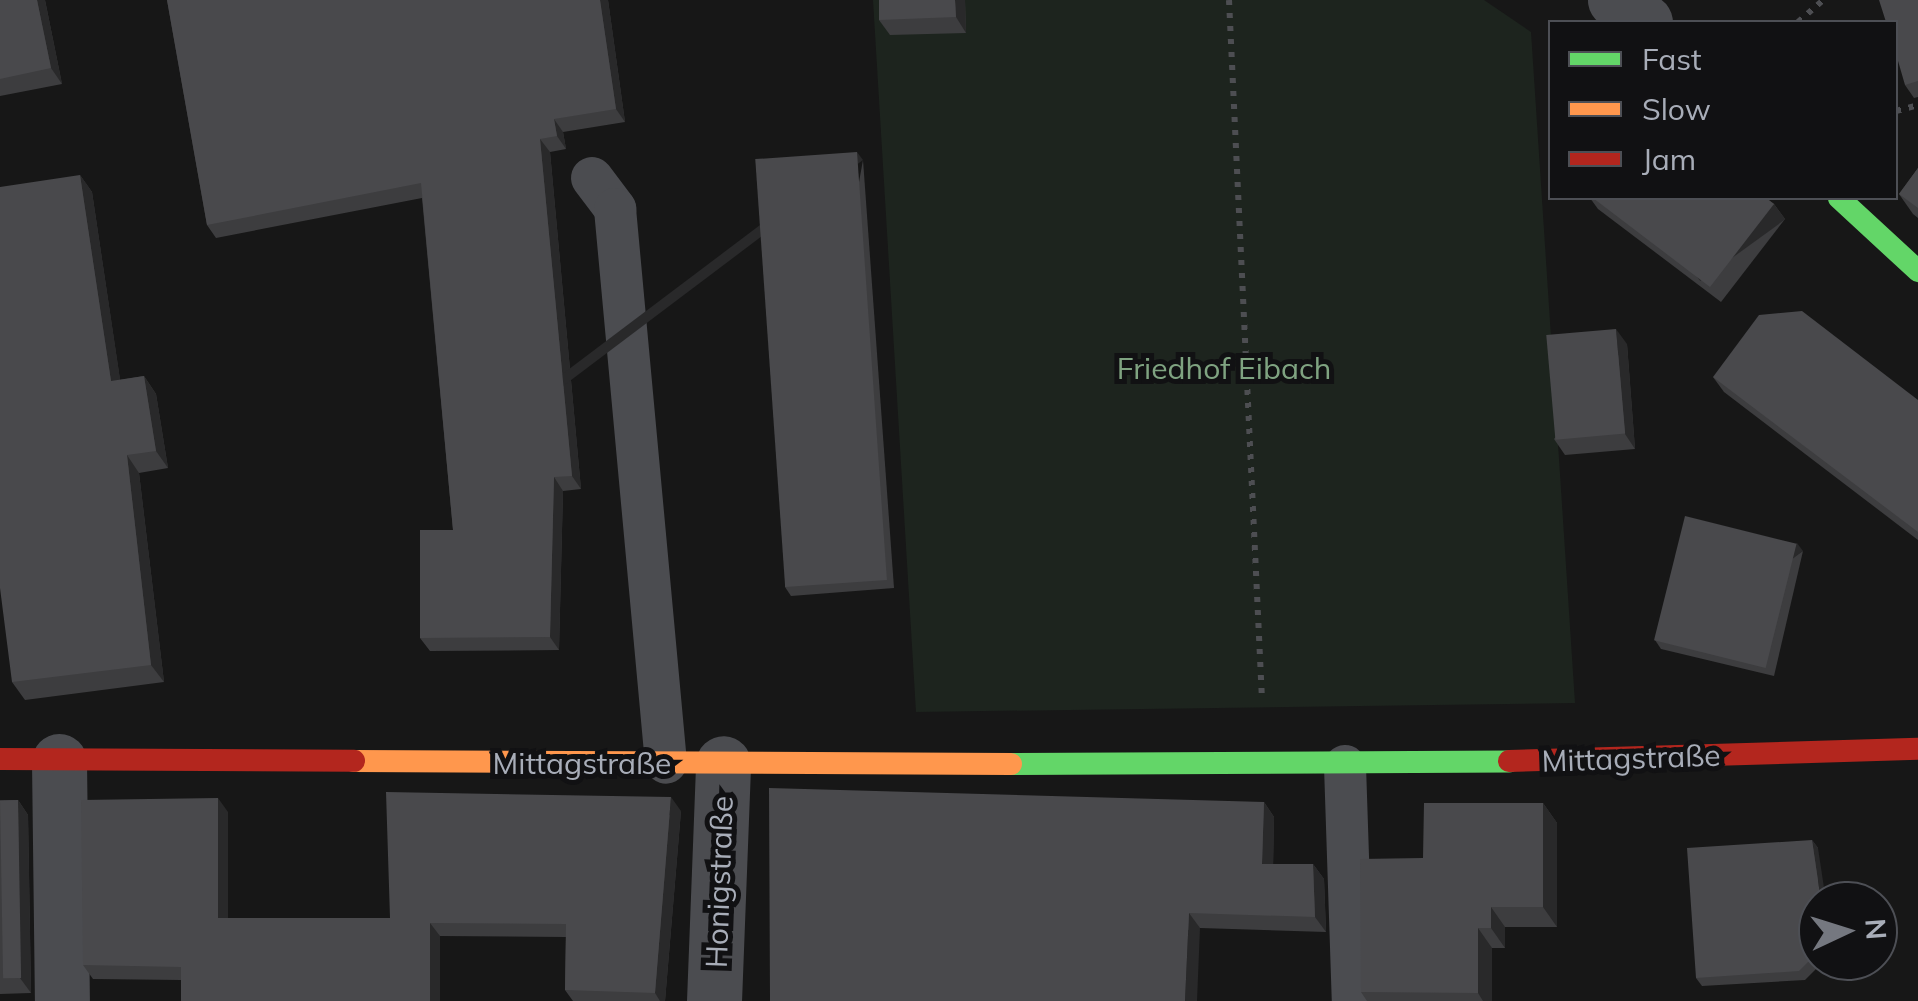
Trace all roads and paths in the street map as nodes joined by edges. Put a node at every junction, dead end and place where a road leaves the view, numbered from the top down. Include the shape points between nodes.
1 (1229, 0) edge
2 (1614, 0) edge
3 (1823, 0) edge
4 (1641, 20) edge
5 (1800, 20) edge
6 (592, 178) dead end
7 (1840, 200) edge
8 (1918, 271) edge
9 (1918, 749) edge
10 (0, 758) edge
11 (59, 761) junction
12 (666, 763) junction
13 (723, 763) junction
14 (1266, 766) junction
15 (1345, 766) junction
16 (62, 1001) edge
17 (714, 1001) edge
18 (1353, 1001) edge

1 - 14 path
2 - 4 street
3 - 5 path
6 - 12 lane via 614,209
7 - 8 street
9 - 15 street, Mittagstraße
10 - 11 street, Mittagstraße
11 - 12 street, Mittagstraße
11 - 16 street
12 - 13 street, Mittagstraße
13 - 14 street, Mittagstraße
13 - 17 street, Honigstraße
14 - 15 street, Mittagstraße
15 - 18 lane

